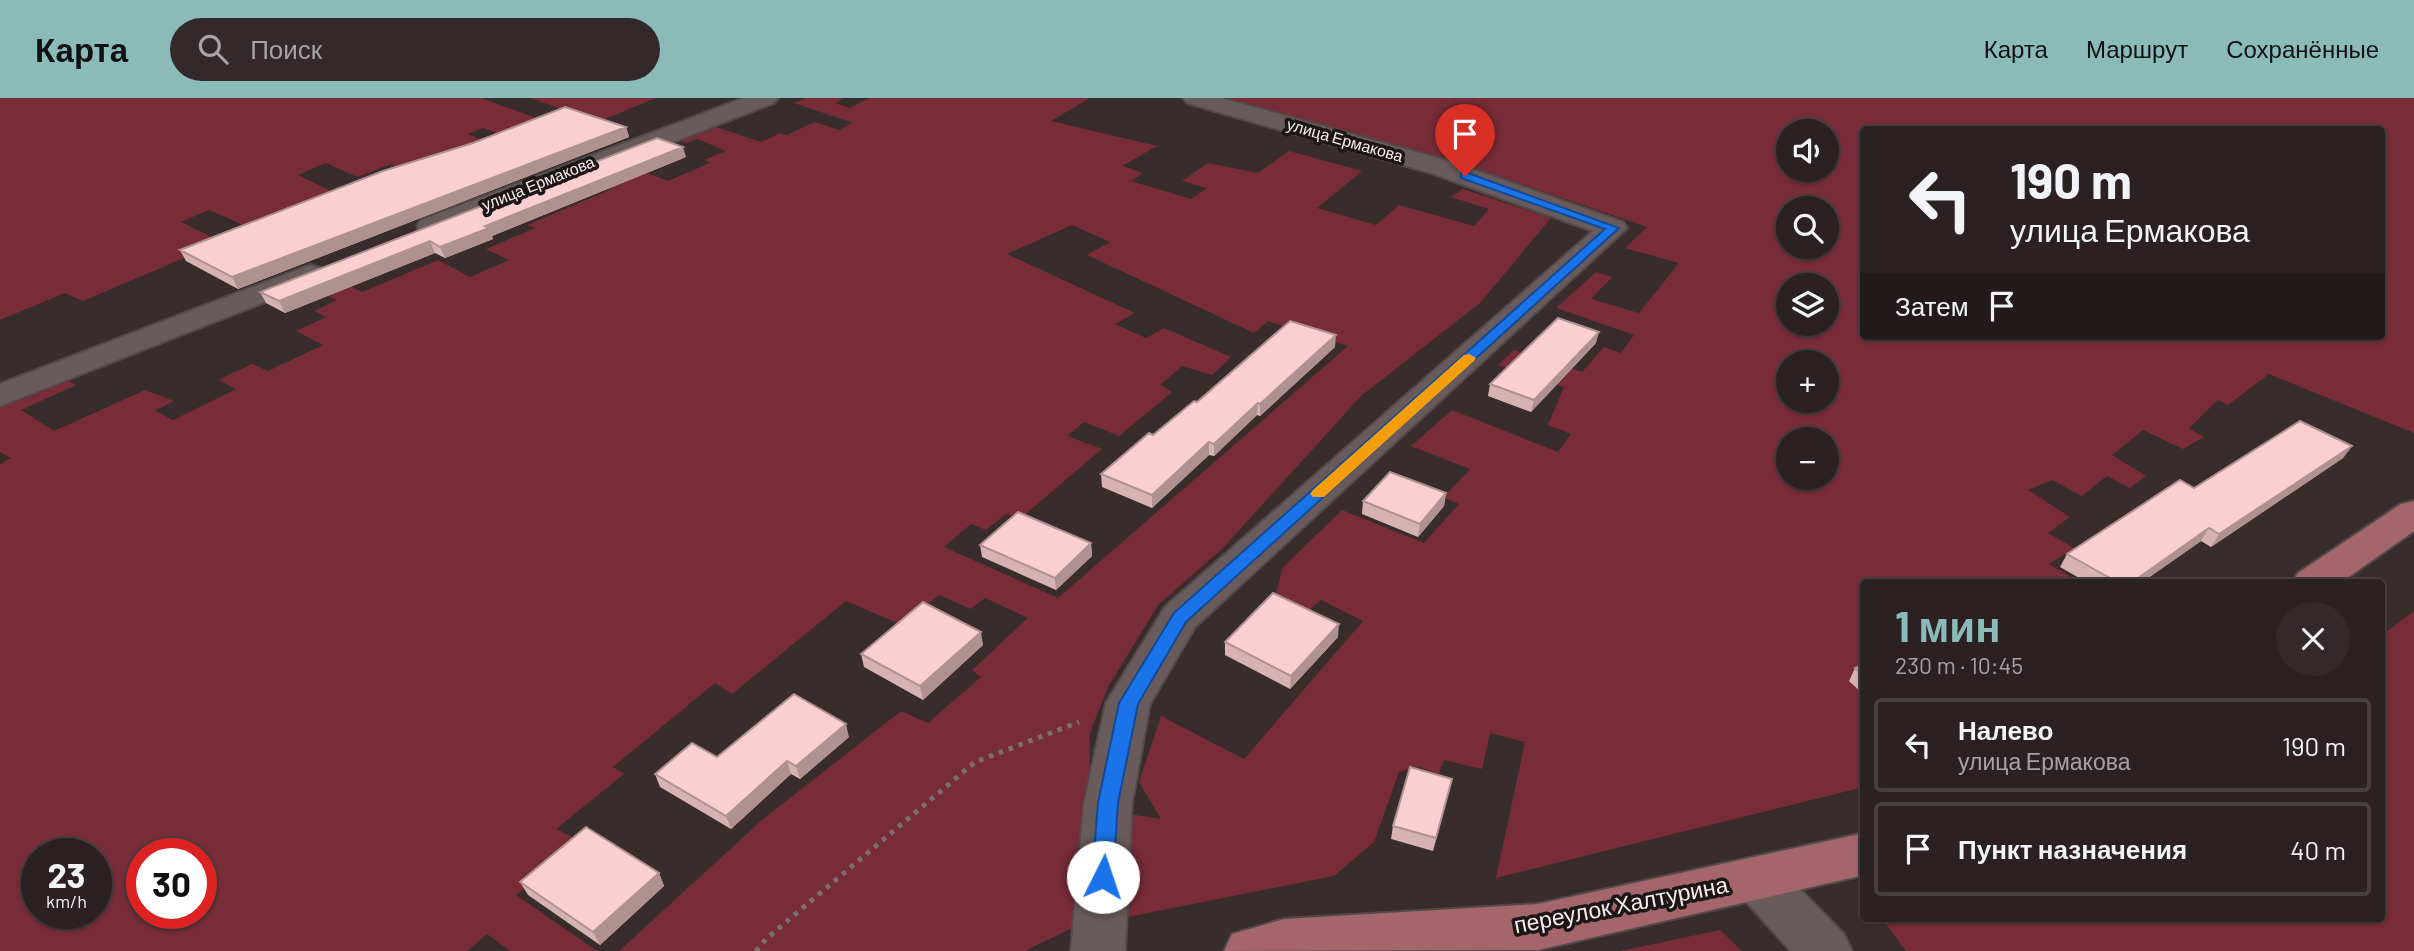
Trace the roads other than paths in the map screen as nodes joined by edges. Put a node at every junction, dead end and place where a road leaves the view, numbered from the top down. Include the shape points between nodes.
1 (766, 98) edge
2 (1195, 98) edge
3 (403, 237) edge
4 (338, 262) edge
5 (0, 396) edge
6 (2414, 513) edge
7 (2318, 579) edge
8 (1860, 854) edge
9 (1756, 878) junction
10 (1098, 951) edge
11 (1251, 951) edge
12 (1825, 951) edge

1 - 3 street, улица Ермакова
2 - 10 street, улица Ермакова via 1440,167 1613,228 1180,618 1128,703 1108,803
4 - 5 street
6 - 7 main road
8 - 9 main road, переулок Халтурина
9 - 11 main road, переулок Халтурина via 1538,927 1284,943
9 - 12 street

